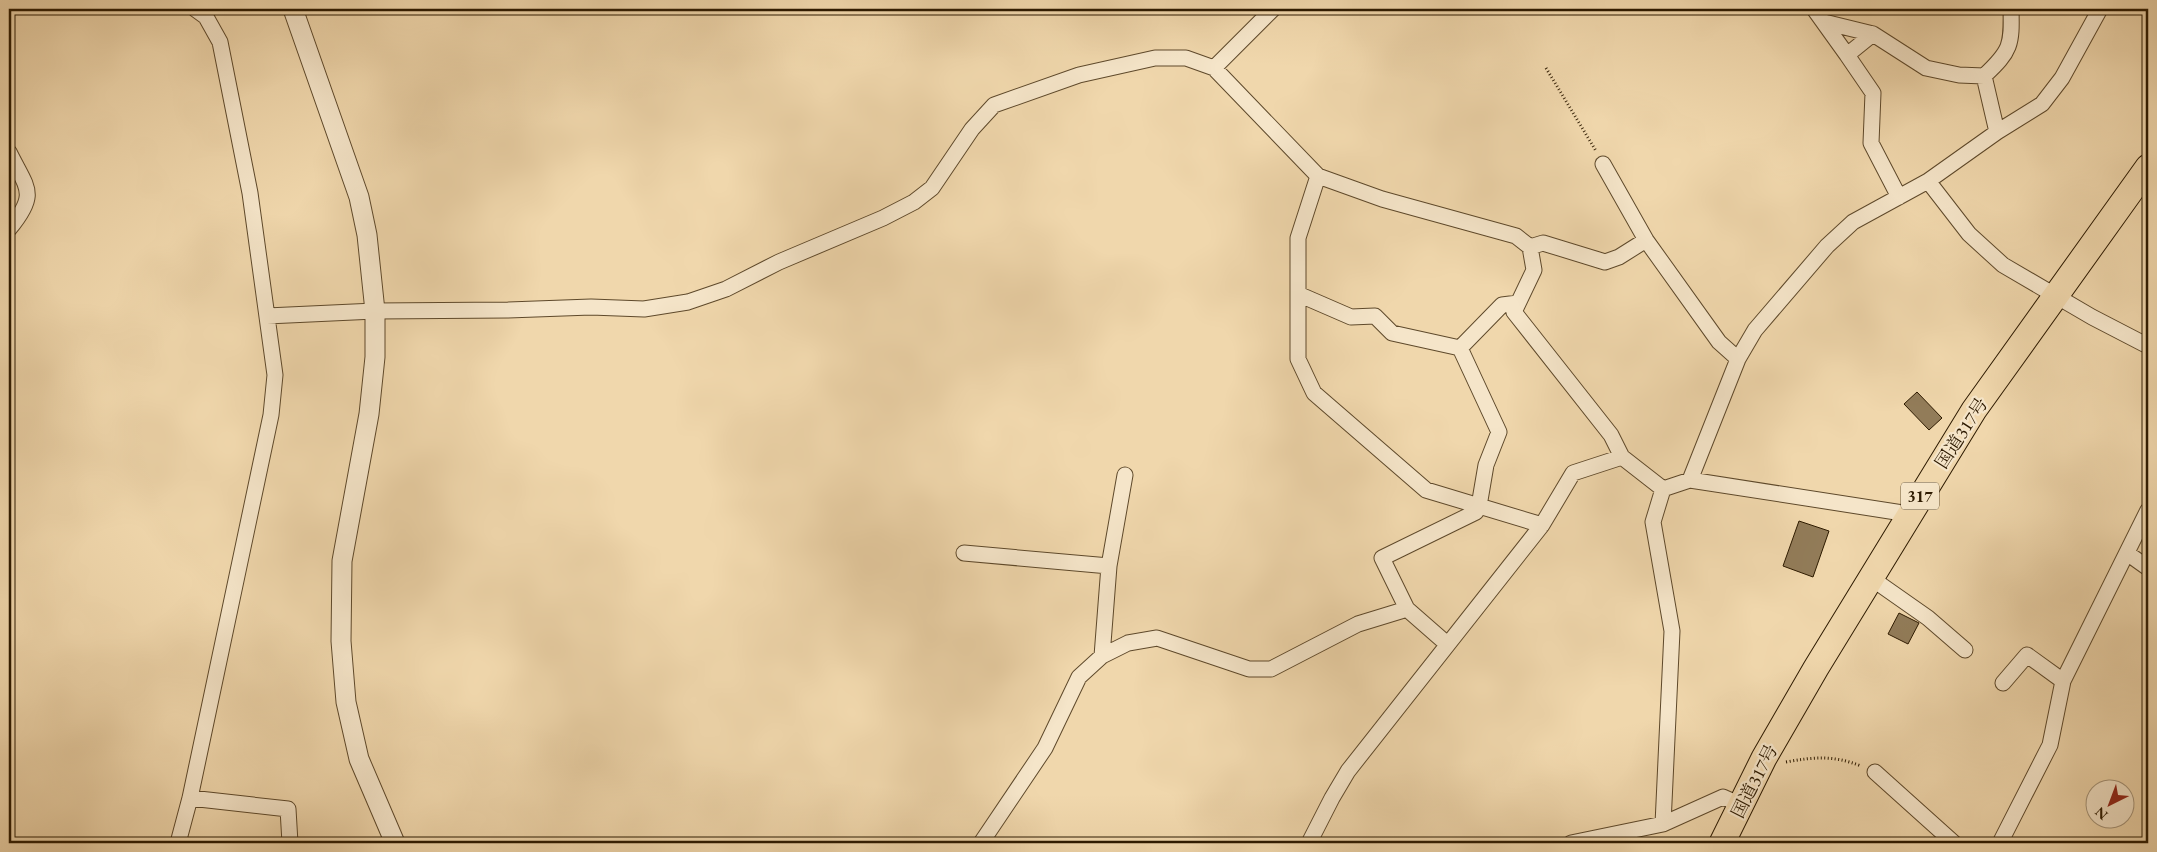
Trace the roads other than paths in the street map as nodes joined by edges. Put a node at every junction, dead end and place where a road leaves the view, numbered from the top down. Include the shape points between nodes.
1 (195, 9) edge
2 (293, 9) edge
3 (1273, 9) edge
4 (1814, 9) edge
5 (2011, 9) edge
6 (2100, 9) edge
7 (1824, 22) junction
8 (1874, 34) junction
9 (1847, 55) junction
10 (1214, 68) junction
11 (1984, 76) junction
12 (1997, 132) junction
13 (9, 152) edge
14 (1604, 164) road end
15 (2148, 168) edge
16 (1318, 176) junction
17 (1928, 181) junction
18 (1899, 197) junction
19 (9, 229) edge
20 (1646, 240) junction
21 (1530, 247) junction
22 (1298, 294) junction
23 (2056, 296) junction
24 (1518, 303) junction
25 (375, 311) junction
26 (267, 316) junction
27 (2148, 346) edge
28 (1460, 348) junction
29 (1738, 359) junction
30 (1622, 457) junction
31 (1125, 475) dead end
32 (1690, 480) junction
33 (1663, 489) junction
34 (1479, 506) junction
35 (2148, 510) edge
36 (1910, 514) junction
37 (1542, 525) junction
38 (964, 553) dead end
39 (2127, 553) junction
40 (1109, 566) junction
41 (2148, 568) edge
42 (1871, 578) junction
43 (1407, 609) junction
44 (1448, 644) junction
45 (1965, 650) dead end
46 (1102, 656) junction
47 (2063, 681) junction
48 (2003, 683) dead end
49 (1875, 772) road end
50 (190, 798) junction
51 (1741, 805) junction
52 (1663, 824) junction
53 (178, 843) edge
54 (290, 843) edge
55 (395, 843) edge
56 (981, 843) edge
57 (1309, 843) edge
58 (1571, 843) edge
59 (1722, 843) edge
60 (1954, 843) edge
61 (2000, 843) edge

1 - 26 street via 206,16 220,42 250,193
2 - 25 street via 359,197 367,235
3 - 10 street
4 - 7 street
5 - 11 street via 2012,39 2000,61
6 - 12 street via 2062,78 2042,104
7 - 8 street
7 - 9 street
8 - 9 street
8 - 11 street via 1926,68
9 - 18 street via 1873,93 1871,143
10 - 16 street
10 - 25 street via 1186,58 1155,58 1079,75 994,105 972,129 932,188 914,202 726,289 688,302 644,310 591,307
11 - 12 street
12 - 17 street
13 - 19 street via 28,191 27,202
14 - 20 street
15 - 23 highway, 国道317号 / 317
16 - 21 street via 1382,199 1516,236
16 - 22 street via 1298,238
17 - 18 street
17 - 23 street via 1969,234 2003,265
18 - 29 street via 1853,222 1827,246 1754,330
20 - 21 street via 1605,262 1543,243
20 - 29 street via 1719,342
21 - 24 street via 1534,270
22 - 28 street via 1351,317 1374,316 1392,333
22 - 34 street via 1298,359 1314,393 1426,490
23 - 27 street
23 - 36 highway, 国道317号 / 317 via 1974,410
24 - 28 street via 1502,305
24 - 30 street via 1514,312 1611,434
25 - 26 street
25 - 55 street via 376,357 369,414 342,562 341,642 346,702 359,759
26 - 50 street via 275,375 271,415
28 - 34 street via 1499,432 1486,465
29 - 32 street
30 - 33 street
30 - 37 street via 1572,473
31 - 40 street
32 - 33 street
32 - 36 street
33 - 52 street via 1653,522 1672,631
34 - 37 street
34 - 43 street via 1476,512 1382,558
35 - 39 street
36 - 42 highway, 国道317号 / 317
37 - 44 street
38 - 40 street
39 - 41 street
39 - 47 street
40 - 46 street
42 - 45 street via 1928,618
42 - 51 highway, 国道317号 / 317 via 1764,758
43 - 44 street
43 - 46 street via 1358,624 1271,669 1249,668 1157,638 1128,643
44 - 57 street via 1348,771
46 - 56 street via 1080,677 1045,748
47 - 48 street via 2027,655
47 - 61 street via 2050,745
49 - 60 street
50 - 53 street
50 - 54 street via 288,809
51 - 52 street via 1723,797
51 - 59 highway, 国道317号 / 317
52 - 58 street

